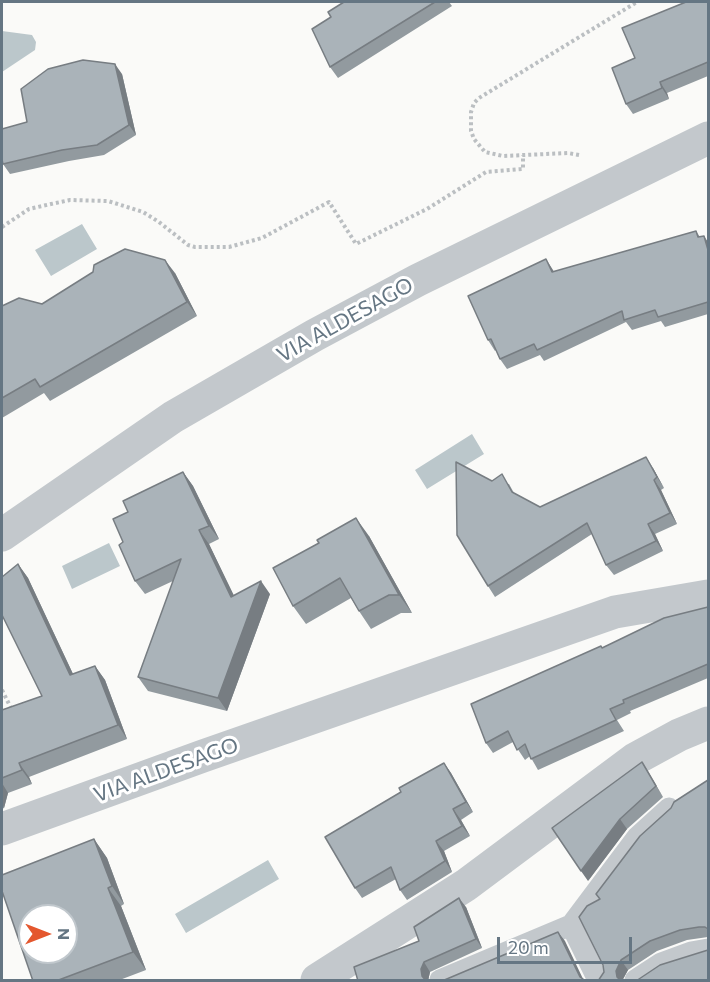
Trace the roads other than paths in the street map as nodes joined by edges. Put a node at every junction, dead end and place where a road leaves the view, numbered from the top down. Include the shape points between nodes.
1 (708, 138) edge
2 (2, 536) edge
3 (708, 596) edge
4 (708, 723) edge
5 (669, 808) edge
6 (2, 829) edge
7 (571, 925) junction
8 (708, 949) edge
9 (317, 981) edge
10 (440, 981) edge
11 (598, 981) edge
12 (635, 981) edge

1 - 2 street, VIA ALDESAGO via 315,334 173,417
3 - 6 street, VIA ALDESAGO via 615,612
4 - 9 street via 636,759 466,885
5 - 7 lane via 637,837
7 - 10 lane
7 - 11 lane
8 - 12 lane via 661,963

